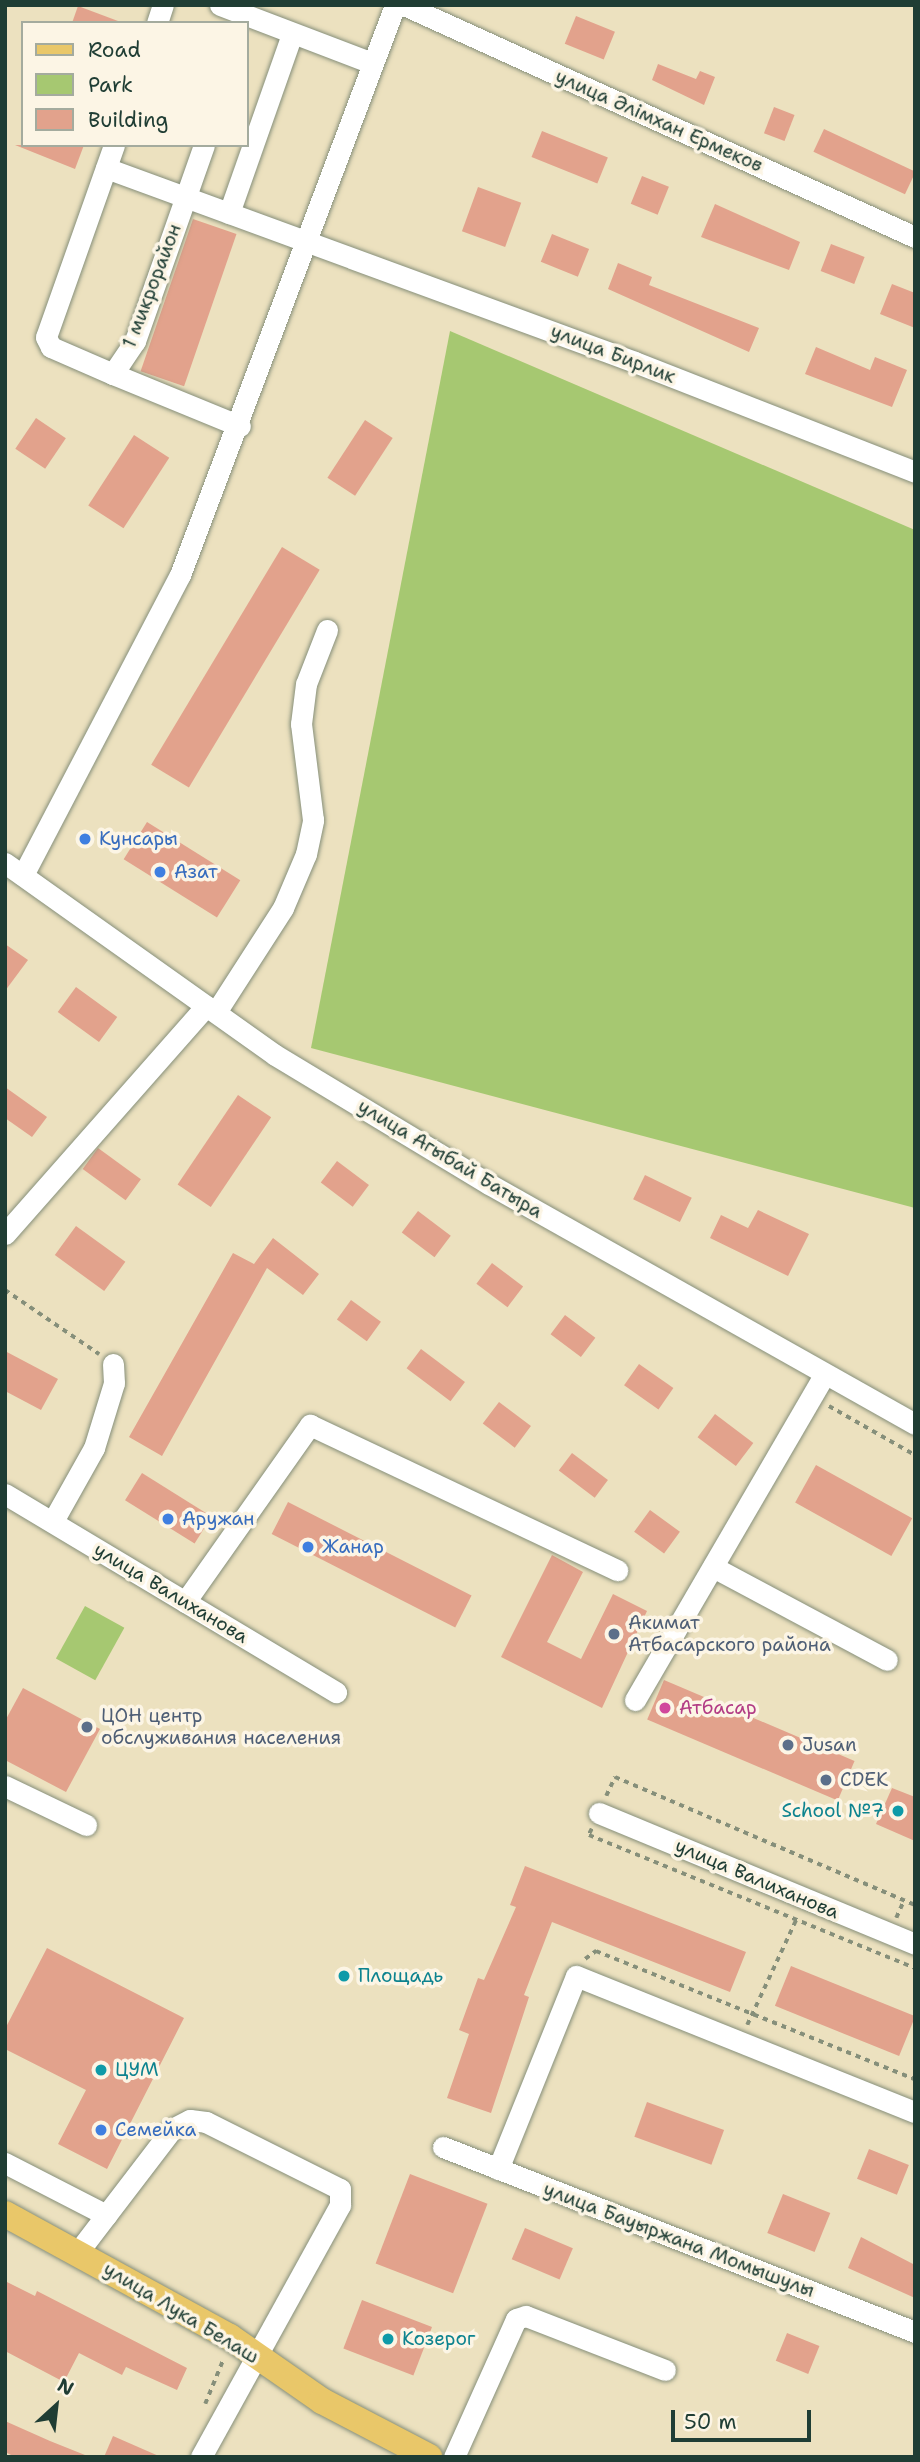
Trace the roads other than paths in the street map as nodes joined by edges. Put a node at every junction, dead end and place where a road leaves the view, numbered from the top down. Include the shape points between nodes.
1 (220, 5) edge
2 (395, 5) edge
3 (404, 5) edge
4 (252, 19) edge
5 (292, 34) junction
6 (372, 63) junction
7 (113, 147) edge
8 (203, 147) edge
9 (106, 168) junction
10 (185, 198) junction
11 (229, 214) junction
12 (915, 237) edge
13 (309, 242) junction
14 (113, 374) junction
15 (240, 426) junction
16 (915, 472) edge
17 (327, 630) dead end
18 (14, 869) edge
19 (211, 1009) junction
20 (5, 1234) edge
21 (113, 1364) road end
22 (825, 1374) junction
23 (915, 1424) edge
24 (5, 1494) edge
25 (53, 1521) junction
26 (713, 1567) junction
27 (617, 1570) dead end
28 (185, 1602) junction
29 (887, 1660) dead end
30 (336, 1692) dead end
31 (635, 1700) dead end
32 (5, 1786) edge
33 (599, 1813) road end
34 (86, 1825) dead end
35 (915, 1944) edge
36 (915, 2112) edge
37 (443, 2147) dead end
38 (5, 2163) edge
39 (498, 2169) junction
40 (5, 2214) edge
41 (106, 2215) junction
42 (78, 2252) junction
43 (915, 2332) edge
44 (255, 2357) junction
45 (665, 2370) dead end
46 (201, 2457) edge
47 (429, 2457) edge
48 (454, 2457) edge

1 - 4 street
2 - 6 street
3 - 12 street, улица Әлімхан Ермеков
4 - 5 street
5 - 6 street
5 - 11 street
6 - 13 street
7 - 9 street
8 - 10 street, 1 микрорайон
9 - 10 street, улица Бирлик
9 - 14 street via 46,337 51,347
10 - 11 street, улица Бирлик
10 - 14 street, 1 микрорайон via 135,341
11 - 13 street, улица Бирлик
13 - 15 street
13 - 16 street, улица Бирлик
14 - 15 street
15 - 18 street via 180,575
17 - 19 street via 306,684 301,724 313,820 306,854 283,908
18 - 19 street, улица Агыбай Батыра
19 - 20 street
19 - 22 street, улица Агыбай Батыра via 275,1055 477,1177
21 - 25 street via 114,1383 94,1448
22 - 23 street, улица Агыбай Батыра
22 - 26 street
24 - 25 street, улица Валиханова
25 - 28 street, улица Валиханова
26 - 29 street
26 - 31 street
27 - 28 street via 310,1425
28 - 30 street, улица Валиханова
32 - 34 street
33 - 35 street, улица Валиханова
36 - 39 street via 576,1976
37 - 39 street, улица Бауыржана Момышулы
38 - 41 street
39 - 43 street, улица Бауыржана Момышулы
40 - 42 main road, улица Лука Белаш
41 - 42 street
41 - 44 street via 172,2129 190,2120 205,2122 340,2189 340,2205
42 - 44 main road, улица Лука Белаш via 230,2337
44 - 46 street
44 - 47 main road, улица Лука Белаш via 322,2401
45 - 48 street via 526,2316 516,2319

